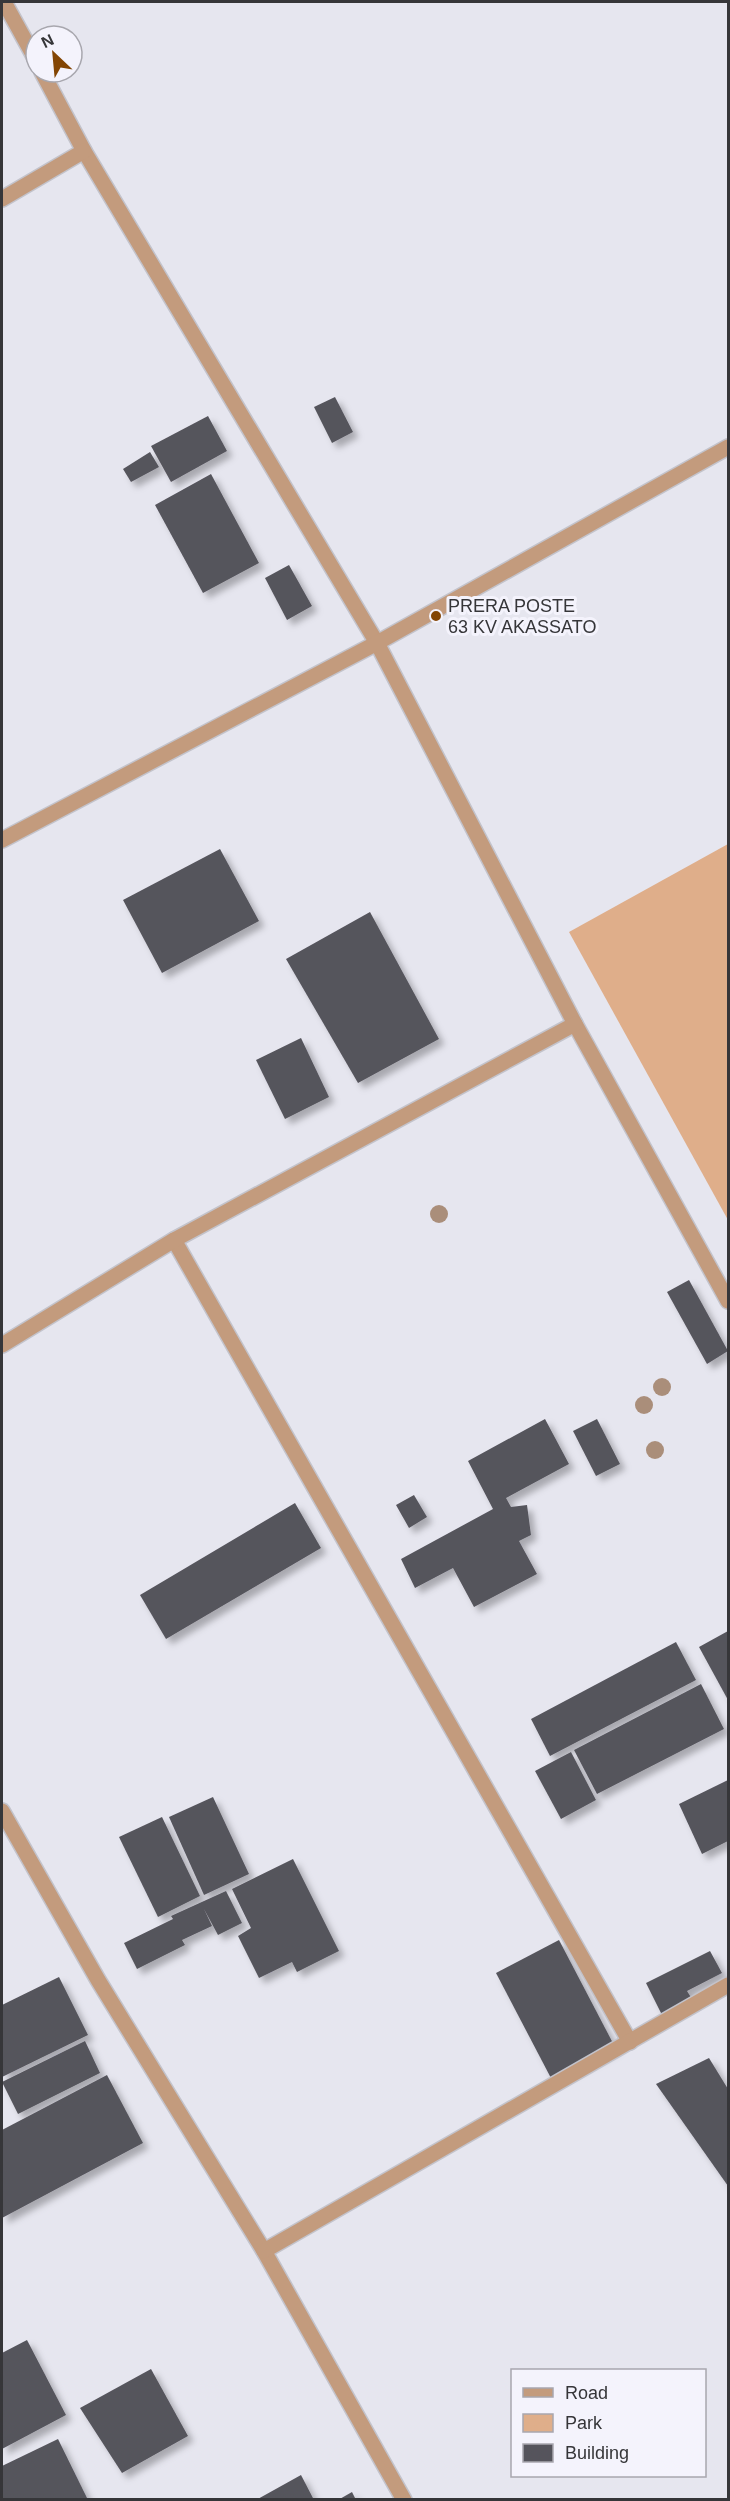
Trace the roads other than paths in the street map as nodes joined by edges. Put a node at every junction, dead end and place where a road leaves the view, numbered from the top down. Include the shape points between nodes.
1 (4, 2) edge
2 (24, 38) edge
3 (48, 84) edge
4 (84, 151) junction
5 (2, 199) edge
6 (729, 447) edge
7 (377, 643) junction
8 (2, 840) edge
9 (575, 1024) junction
10 (174, 1240) junction
11 (729, 1301) edge
12 (2, 1346) edge
13 (2, 1811) edge
14 (729, 1985) edge
15 (630, 2042) junction
16 (264, 2251) junction
17 (404, 2499) edge

1 - 2 street
3 - 4 street
4 - 5 street
4 - 7 street
6 - 7 street
7 - 8 street
7 - 9 street
9 - 10 street
9 - 11 street
10 - 12 street
10 - 15 street
13 - 16 street via 98,1980
14 - 15 street
15 - 16 street
16 - 17 street

